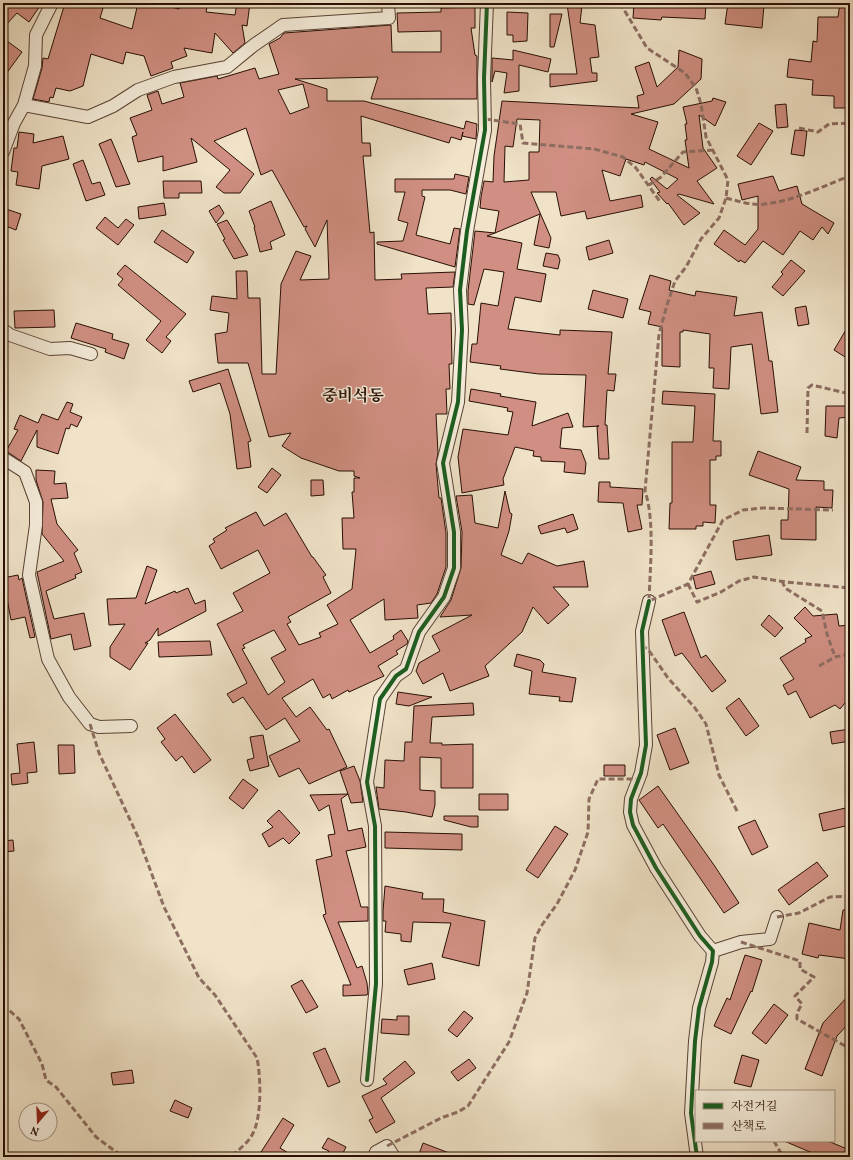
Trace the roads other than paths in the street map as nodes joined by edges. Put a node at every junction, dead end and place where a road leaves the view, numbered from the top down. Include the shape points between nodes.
1 (52, 3) edge
2 (388, 3) edge
3 (487, 3) edge
4 (24, 105) junction
5 (3, 152) edge
6 (3, 330) edge
7 (91, 354) dead end
8 (3, 458) edge
9 (649, 601) dead end
10 (131, 726) dead end
11 (777, 917) dead end
12 (712, 952) junction
13 (367, 1080) dead end
14 (374, 1157) edge
15 (394, 1157) edge
16 (697, 1157) edge

1 - 4 street via 36,35 35,66
2 - 4 street via 389,18 283,25 254,44 227,67 160,82 138,90 113,106 88,117
3 - 13 street via 485,130 467,231 460,290 462,330 458,402 443,464 454,532 454,568 444,596 419,632 406,669 396,676 380,699 367,782 375,826 376,984
4 - 5 street
6 - 7 street via 10,335 50,349 70,348
8 - 10 street via 25,472 36,502 36,525 29,575 48,659 65,692 90,724 99,727
9 - 12 street via 642,631 646,745 641,773 631,799 630,812 633,825 656,868
11 - 12 street via 770,939 741,942
12 - 16 street via 694,1041 691,1114
14 - 15 street via 376,1152 387,1146

